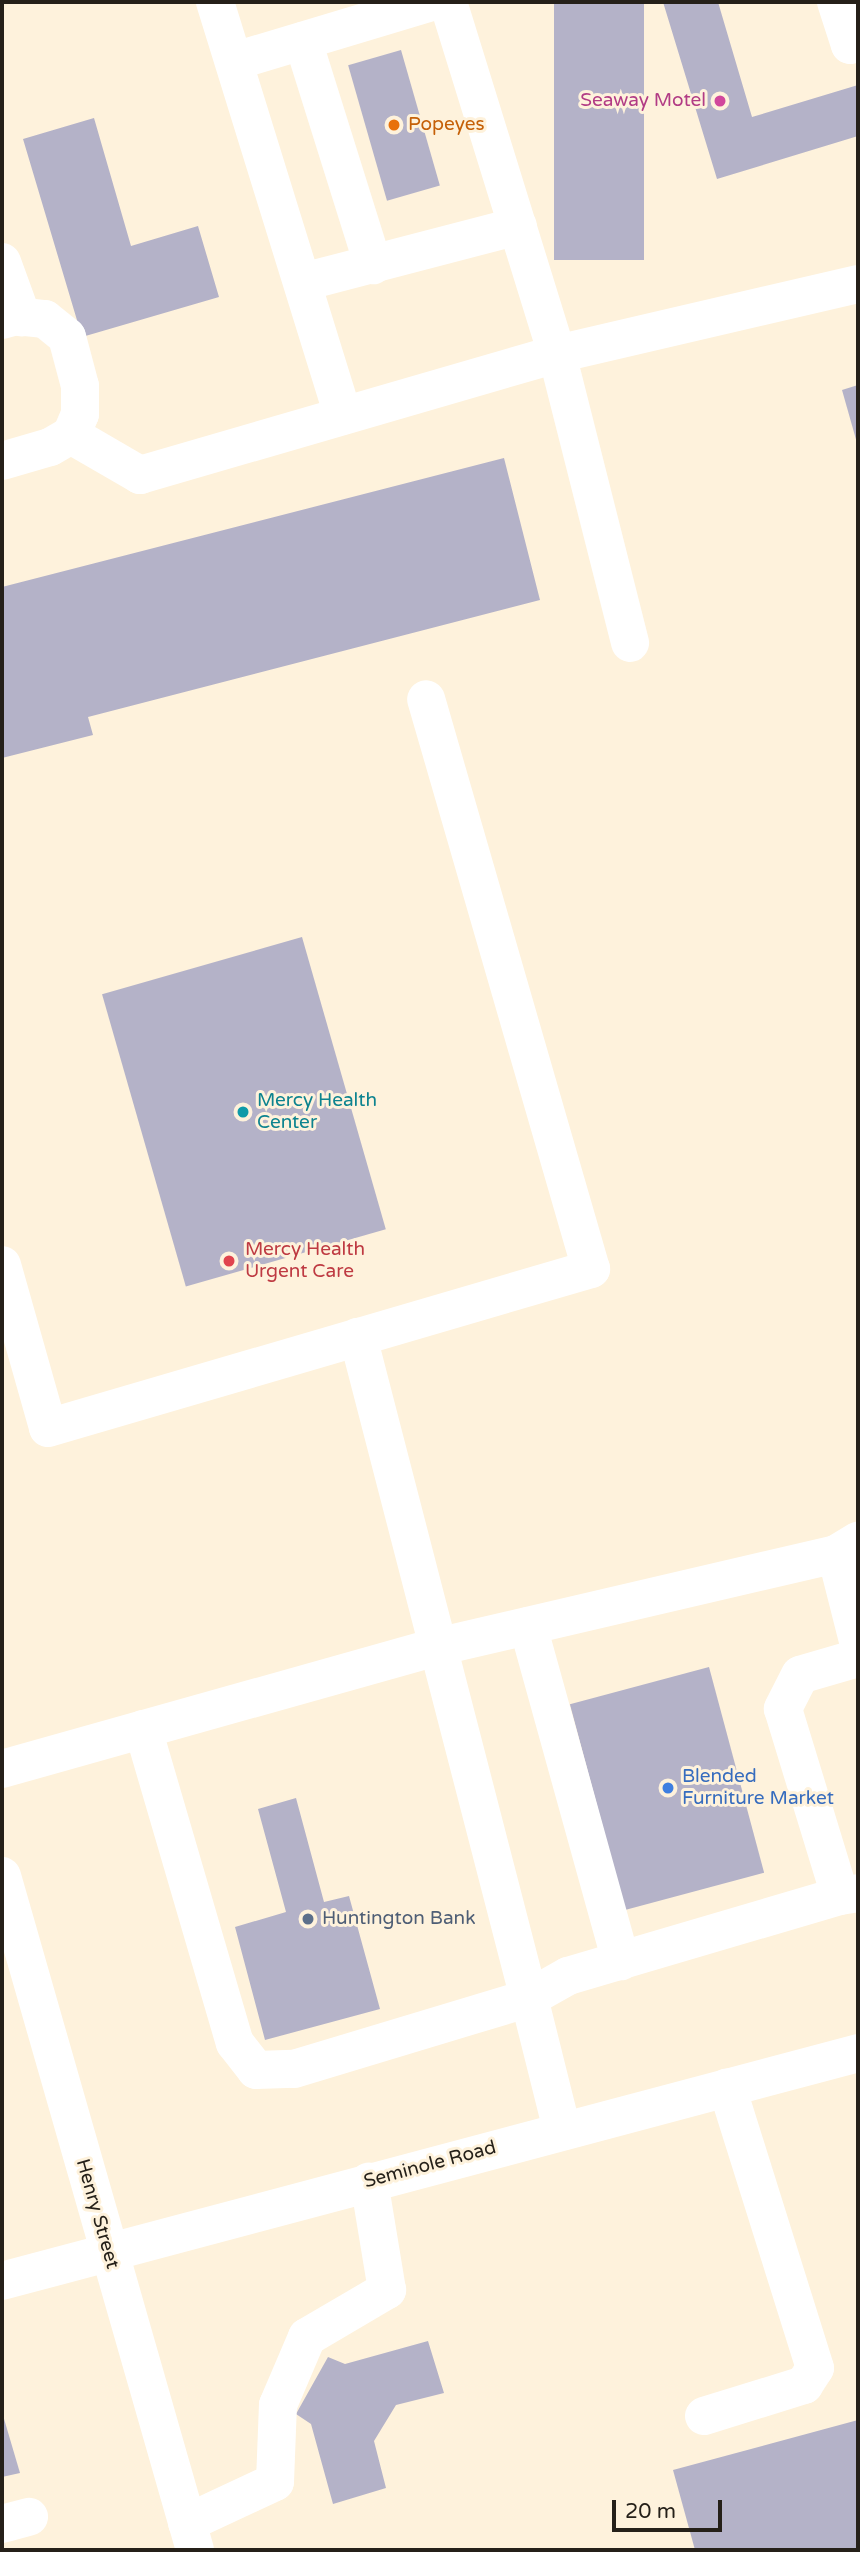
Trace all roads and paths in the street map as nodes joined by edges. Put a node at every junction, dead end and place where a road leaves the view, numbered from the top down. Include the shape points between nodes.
1 (215, 2) edge
2 (432, 2) edge
3 (448, 2) edge
4 (836, 2) edge
5 (303, 41) junction
6 (858, 43) edge
7 (234, 61) junction
8 (518, 226) junction
9 (2, 262) edge
10 (373, 265) junction
11 (303, 282) junction
12 (858, 284) edge
13 (12, 319) edge
14 (557, 354) junction
15 (343, 416) junction
16 (71, 435) junction
17 (2, 461) edge
18 (630, 643) dead end
19 (426, 699) dead end
20 (2, 1265) edge
21 (358, 1337) junction
22 (847, 1548) edge
23 (528, 1626) junction
24 (858, 1640) edge
25 (441, 1646) junction
26 (143, 1729) junction
27 (2, 1769) edge
28 (2, 1876) edge
29 (849, 1895) edge
30 (621, 1961) junction
31 (528, 1998) junction
32 (858, 2053) edge
33 (727, 2088) junction
34 (562, 2130) junction
35 (369, 2181) junction
36 (107, 2250) junction
37 (2, 2281) edge
38 (704, 2416) dead end
39 (191, 2537) edge

1 - 7 street
2 - 5 street
3 - 8 street
4 - 6 street via 850,45
5 - 7 street
5 - 10 street
7 - 11 street
8 - 10 street
8 - 14 street
9 - 13 street
10 - 11 street
11 - 15 street
12 - 14 street
13 - 16 street via 45,319 67,337 80,386 80,414
14 - 15 street
14 - 18 street
15 - 16 street via 140,475
16 - 17 street via 50,447
19 - 21 street via 591,1269
20 - 21 street via 48,1428
21 - 25 street
22 - 23 street
22 - 24 street
23 - 25 street
23 - 30 street
24 - 29 street via 800,1675 783,1709
25 - 26 street
25 - 31 street
26 - 27 street
26 - 31 street via 235,2043 256,2070 294,2069
28 - 36 street, Henry Street
29 - 30 street
30 - 31 street via 568,1976
31 - 34 street
32 - 33 street, Seminole Road
33 - 34 street, Seminole Road
33 - 38 street via 815,2368 804,2385
34 - 35 street, Seminole Road
35 - 36 street, Seminole Road
35 - 39 street via 387,2290 307,2337 278,2405 275,2482
36 - 37 street, Seminole Road
36 - 39 street, Henry Street

